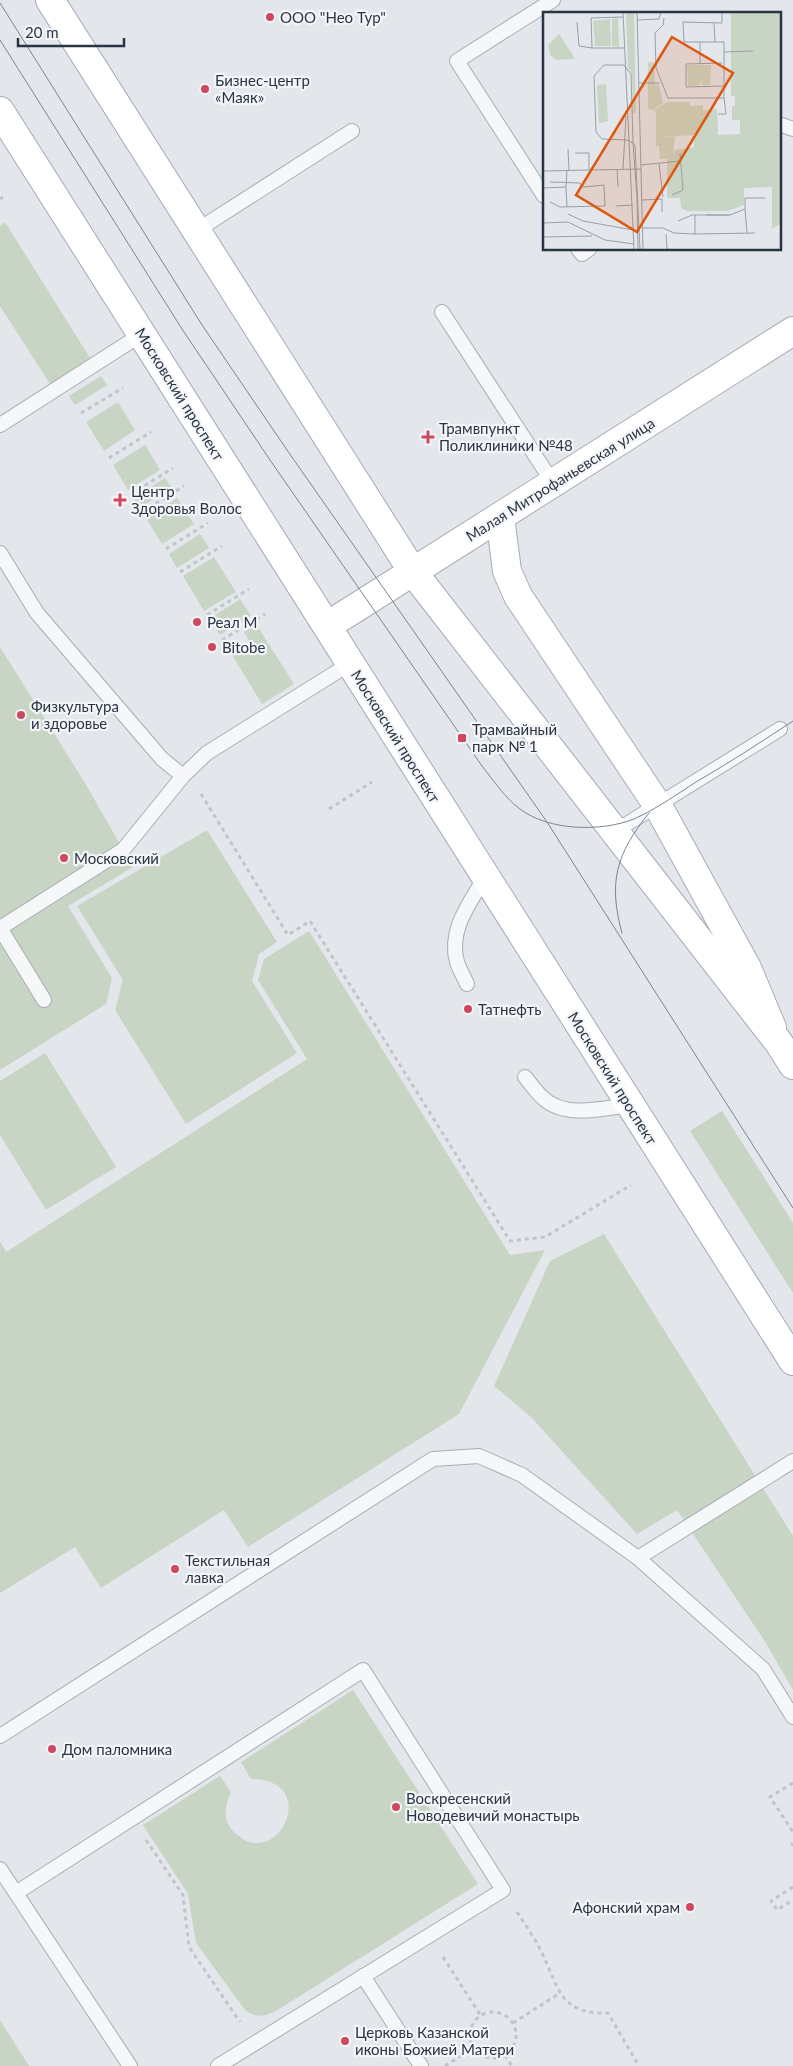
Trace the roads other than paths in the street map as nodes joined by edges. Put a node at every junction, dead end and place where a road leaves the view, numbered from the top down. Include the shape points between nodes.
1 (50, 0) edge
2 (553, 0) edge
3 (0, 111) edge
4 (780, 124) edge
5 (793, 129) edge
6 (352, 131) dead end
7 (543, 194) edge
8 (196, 230) junction
9 (442, 312) dead end
10 (793, 331) edge
11 (142, 334) junction
12 (0, 425) edge
13 (553, 483) junction
14 (500, 517) junction
15 (0, 552) edge
16 (413, 572) junction
17 (327, 626) junction
18 (351, 663) junction
19 (780, 729) dead end
20 (183, 776) junction
21 (657, 806) junction
22 (614, 832) junction
23 (485, 877) junction
24 (0, 928) edge
25 (467, 984) dead end
26 (44, 1000) dead end
27 (786, 1054) edge
28 (525, 1077) dead end
29 (630, 1105) junction
30 (793, 1361) edge
31 (793, 1461) edge
32 (638, 1558) junction
33 (793, 1716) edge
34 (0, 1736) edge
35 (0, 1869) edge
36 (16, 1893) junction
37 (364, 1976) junction
38 (130, 2066) edge
39 (218, 2066) edge
40 (421, 2066) edge

1 - 8 main road
2 - 7 lane via 457,61
3 - 11 main road, Московский проспект
4 - 5 lane
6 - 8 lane
8 - 16 main road
9 - 13 lane
10 - 13 main road, Малая Митрофаньевская улица
11 - 12 lane
11 - 17 main road, Московский проспект
13 - 14 main road, Малая Митрофаньевская улица
14 - 16 main road, Малая Митрофаньевская улица
14 - 21 main road via 507,571 518,596
15 - 20 lane via 37,613 162,759
16 - 17 main road, Малая Митрофаньевская улица
16 - 22 main road
17 - 18 main road, Московский проспект
18 - 20 lane via 207,753
18 - 23 main road, Московский проспект
19 - 21 lane
20 - 24 lane via 123,850
21 - 22 lane
21 - 27 main road via 747,968
22 - 27 main road
23 - 25 lane via 460,919 455,947 457,962
23 - 29 main road, Московский проспект
24 - 26 lane
28 - 29 lane via 543,1099 558,1108 581,1111
29 - 30 main road, Московский проспект
31 - 32 lane
32 - 33 lane via 763,1669
32 - 34 lane via 522,1475 479,1456 433,1459
35 - 36 lane
36 - 37 lane via 364,1670 503,1890
36 - 38 lane
37 - 39 lane
37 - 40 lane

